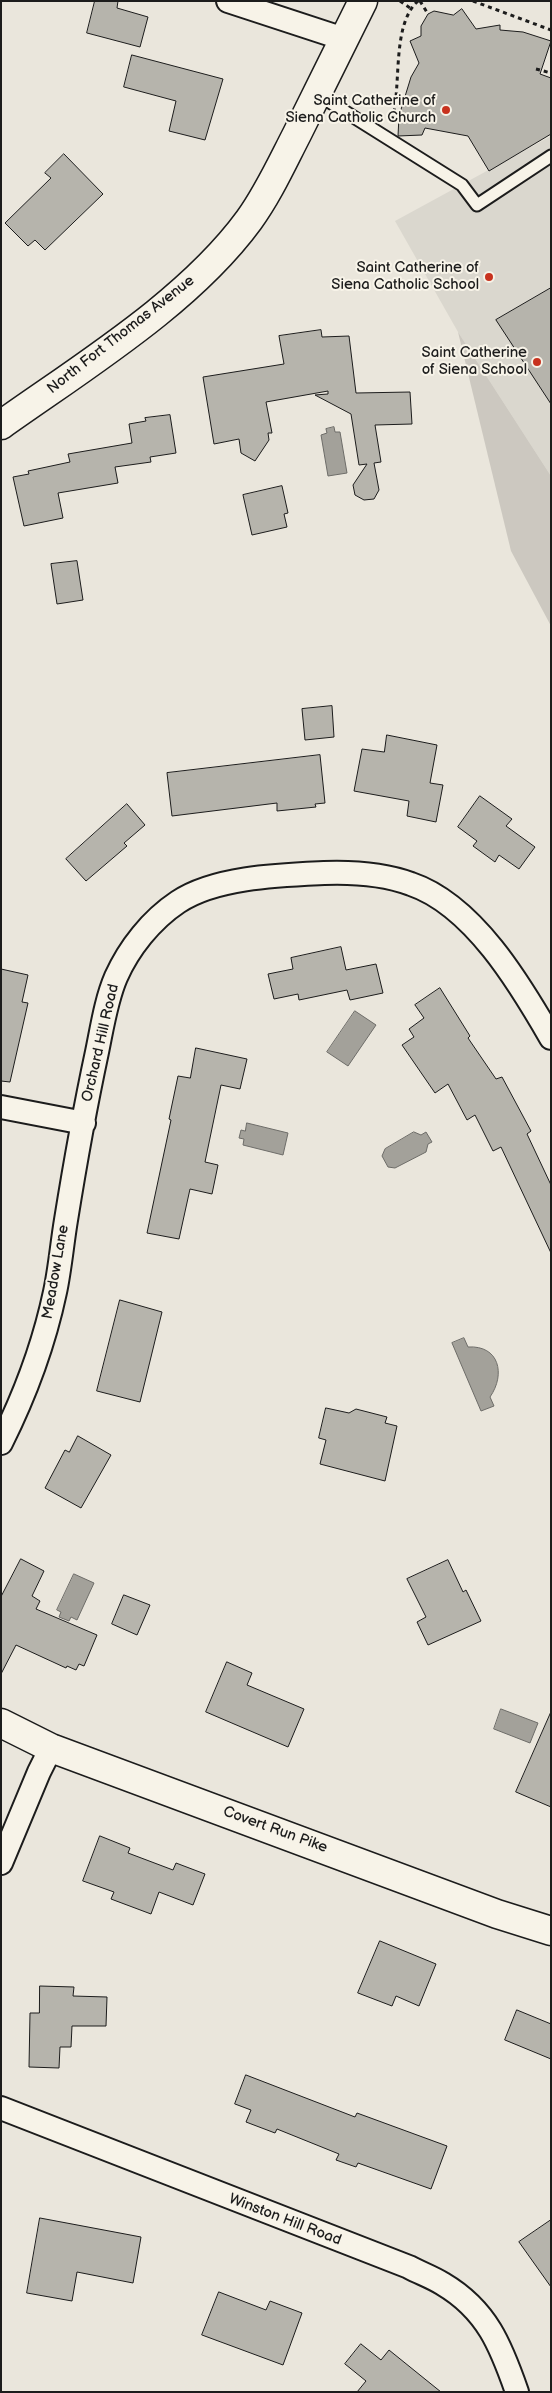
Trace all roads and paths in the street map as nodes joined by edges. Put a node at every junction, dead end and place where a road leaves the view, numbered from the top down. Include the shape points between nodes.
1 (228, 1) edge
2 (363, 1) edge
3 (400, 1) edge
4 (419, 1) edge
5 (473, 1) edge
6 (410, 8) junction
7 (428, 14) dead end
8 (551, 30) edge
9 (344, 39) junction
10 (536, 69) dead end
11 (551, 73) edge
12 (317, 94) junction
13 (384, 136) junction
14 (551, 156) edge
15 (1, 425) edge
16 (551, 1038) edge
17 (1, 1107) edge
18 (84, 1124) junction
19 (1, 1443) edge
20 (1, 1723) edge
21 (52, 1748) junction
22 (1, 1864) edge
23 (551, 1931) edge
24 (1, 2108) edge
25 (517, 2392) edge

1 - 9 street
2 - 9 street, North Fort Thomas Avenue
3 - 6 path
4 - 6 path
4 - 7 path
5 - 8 path
6 - 13 path via 404,24 393,118
9 - 12 street, North Fort Thomas Avenue
10 - 11 path
12 - 13 lane
12 - 15 street, North Fort Thomas Avenue via 270,186 249,220 217,259 122,338
13 - 14 lane via 462,185 477,205
16 - 18 street, Orchard Hill Road via 500,958 468,921 436,896 412,884 374,875 326,873 221,884 195,893 170,908 128,954 115,978 108,1003
17 - 18 street, Orchard Hill Road
18 - 19 street, Meadow Lane via 49,1318 16,1412
20 - 21 street, Covert Run Pike
21 - 22 street
21 - 23 street, Covert Run Pike via 497,1914
24 - 25 street, Winston Hill Road via 409,2267 442,2283 463,2297 496,2336

